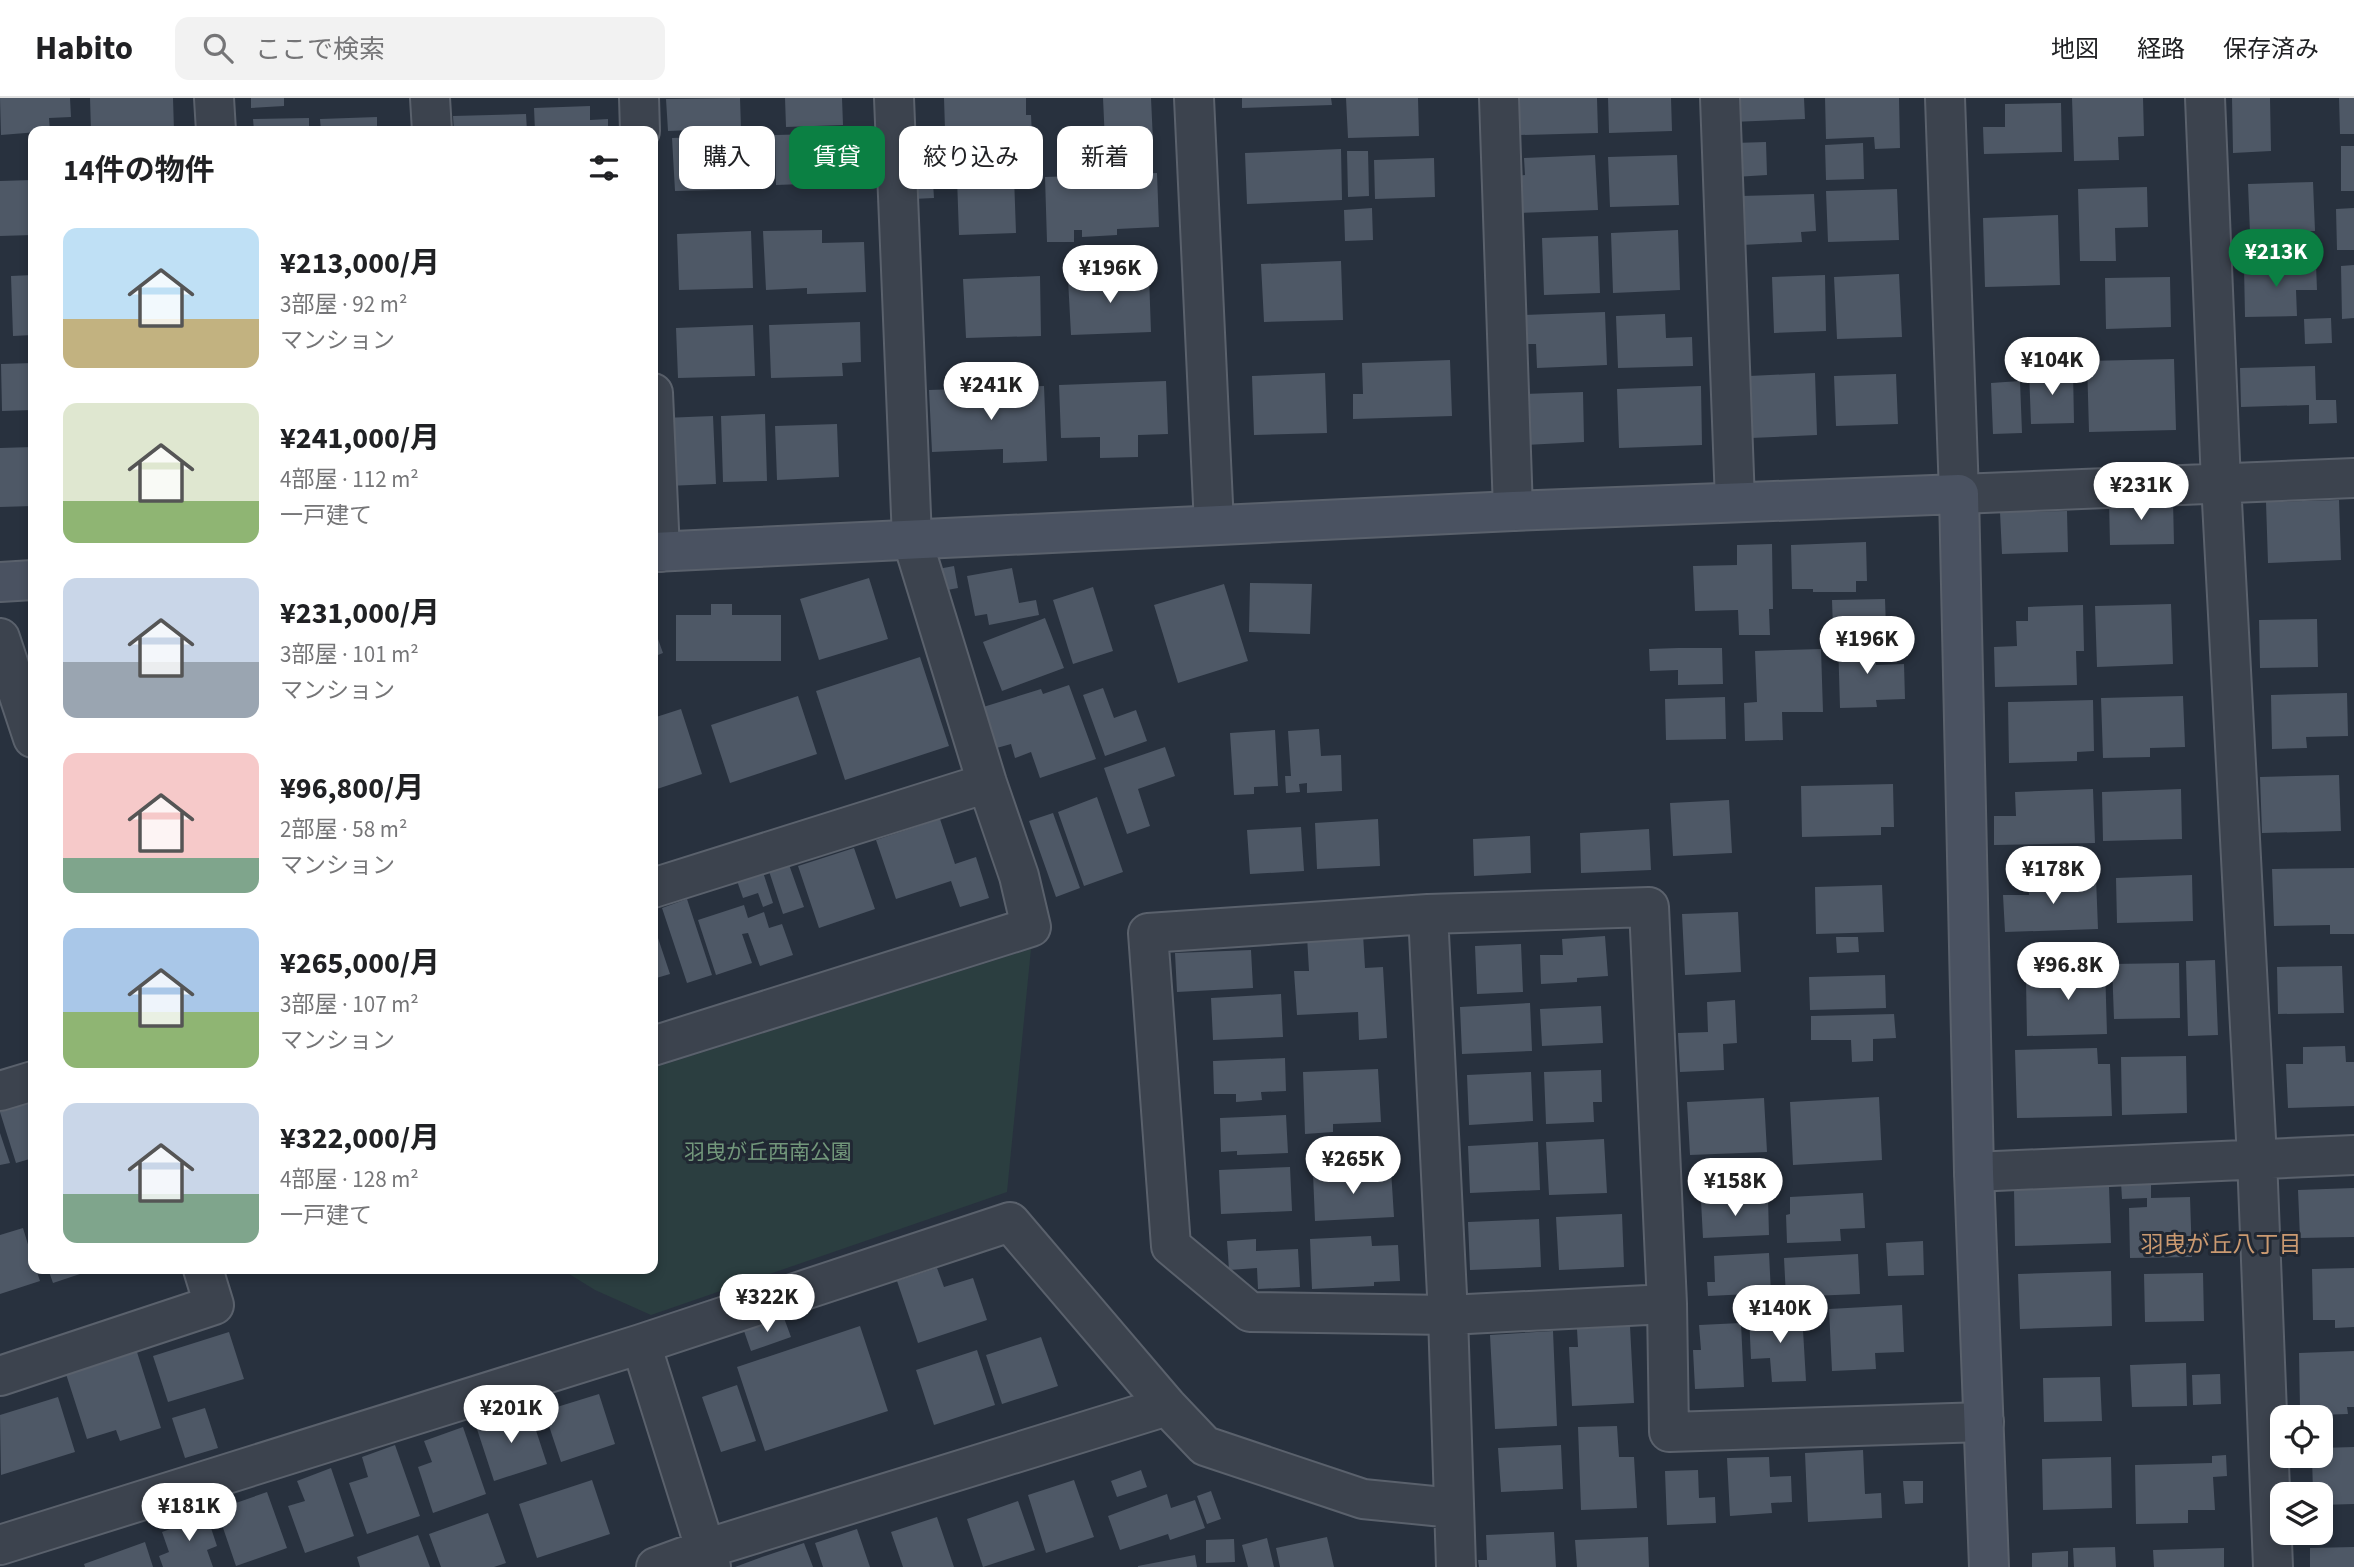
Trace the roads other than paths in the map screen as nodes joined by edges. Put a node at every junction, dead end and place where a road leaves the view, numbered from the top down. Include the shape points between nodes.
1 (214, 98) edge
2 (430, 98) edge
3 (639, 98) edge
4 (894, 98) edge
5 (1194, 98) edge
6 (1499, 98) edge
7 (1720, 98) edge
8 (1945, 98) edge
9 (2205, 98) edge
10 (216, 126) edge
11 (432, 126) edge
12 (640, 126) edge
13 (2354, 478) edge
14 (2221, 483) junction
15 (1959, 494) junction
16 (1735, 502) junction
17 (1513, 511) junction
18 (1214, 525) junction
19 (912, 539) junction
20 (658, 552) edge
21 (28, 580) edge
22 (0, 582) edge
23 (0, 638) edge
24 (28, 723) edge
25 (987, 783) junction
26 (658, 886) edge
27 (1428, 914) junction
28 (658, 1044) edge
29 (28, 1083) edge
30 (0, 1091) edge
31 (2354, 1155) edge
32 (2257, 1158) junction
33 (1974, 1172) junction
34 (205, 1274) edge
35 (1667, 1304) junction
36 (1448, 1315) junction
37 (641, 1344) junction
38 (0, 1376) edge
39 (1167, 1406) junction
40 (1983, 1422) junction
41 (1452, 1508) junction
42 (0, 1545) edge
43 (708, 1558) edge
44 (656, 1567) edge
45 (1456, 1567) edge
46 (1989, 1567) edge
47 (2273, 1567) edge

1 - 10 street
2 - 11 street
3 - 12 street
4 - 19 street
5 - 18 street
6 - 17 street
7 - 16 street
8 - 15 street
9 - 14 street
13 - 14 street
14 - 15 street
14 - 32 street
15 - 16 street
15 - 33 street
16 - 17 street
17 - 18 street
18 - 19 street
19 - 20 street
19 - 25 street
21 - 22 street
23 - 24 street
25 - 26 street
25 - 28 street via 1031,927
27 - 35 street via 1649,907
27 - 36 street
27 - 36 street via 1148,933 1171,1246 1250,1312
29 - 30 street
31 - 32 street
32 - 33 street
32 - 47 street
33 - 40 street
34 - 38 street via 214,1305
35 - 36 street
35 - 40 street via 1669,1432
36 - 41 street
37 - 39 street via 1010,1222
37 - 42 street
37 - 43 street
39 - 41 street via 1205,1446 1363,1499
39 - 43 street
40 - 46 street
41 - 45 street
43 - 44 street

